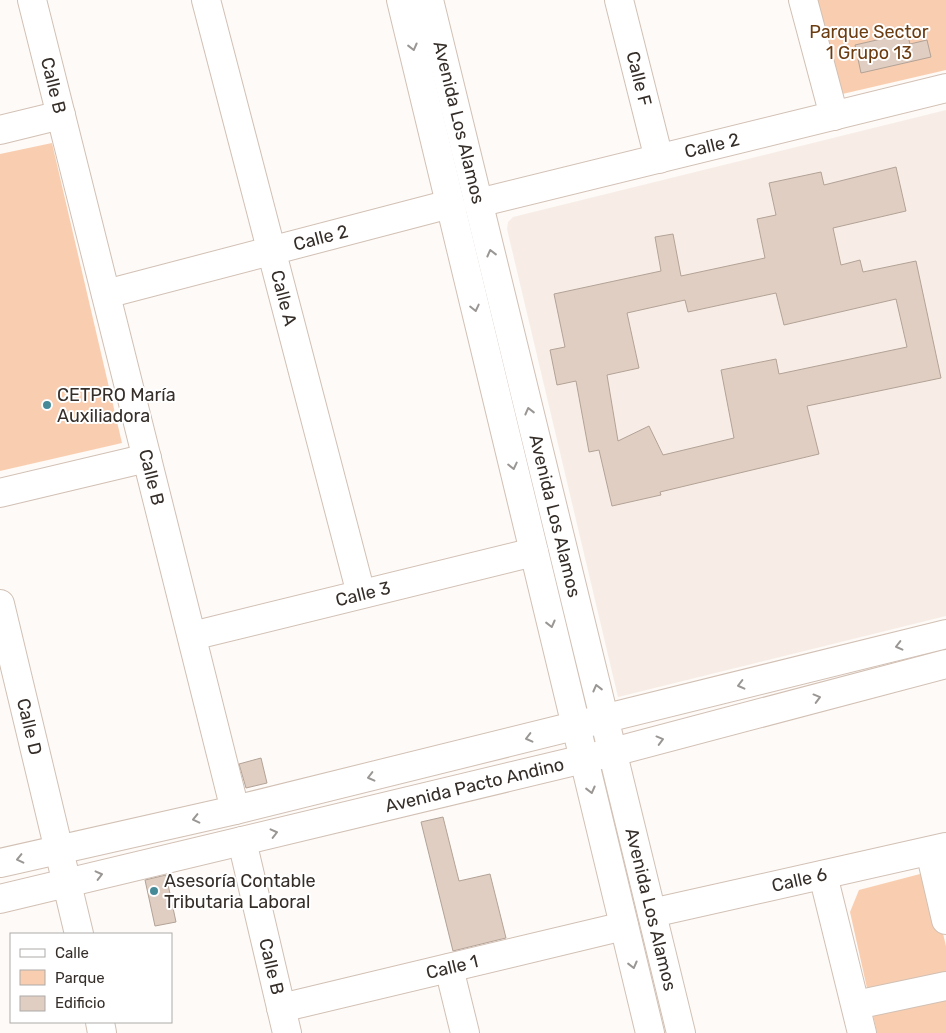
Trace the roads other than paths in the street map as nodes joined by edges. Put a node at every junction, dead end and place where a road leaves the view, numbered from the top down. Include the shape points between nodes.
1 (32, 0) edge
2 (206, 0) edge
3 (401, 0) edge
4 (429, 0) edge
5 (618, 0) edge
6 (803, 0) edge
7 (946, 88) edge
8 (61, 116) junction
9 (834, 116) junction
10 (0, 130) edge
11 (659, 158) junction
12 (478, 203) junction
13 (450, 204) junction
14 (272, 250) junction
15 (106, 294) junction
16 (147, 458) junction
17 (0, 493) edge
18 (534, 552) junction
19 (361, 594) junction
20 (0, 604) edge
21 (946, 634) edge
22 (192, 636) junction
23 (946, 664) edge
24 (604, 719) junction
25 (576, 726) junction
26 (613, 752) junction
27 (584, 759) junction
28 (235, 810) junction
29 (242, 841) junction
30 (60, 849) junction
31 (938, 849) edge
32 (0, 864) edge
33 (823, 875) junction
34 (66, 883) junction
35 (0, 899) edge
36 (652, 913) junction
37 (946, 920) edge
38 (624, 926) junction
39 (79, 933) edge
40 (449, 968) junction
41 (946, 986) edge
42 (856, 1005) junction
43 (284, 1021) edge
44 (465, 1033) edge
45 (650, 1033) edge
46 (681, 1033) edge
47 (862, 1033) edge

1 - 8 street, Calle B
2 - 14 street, Calle A
3 -> 13 street, Avenida Los Alamos
4 - 12 street, Avenida Los Alamos
5 - 11 street, Calle F
6 - 9 street
7 - 9 street, Calle 2
8 - 10 street
8 - 15 street, Calle B
9 - 11 street, Calle 2
11 - 12 street, Calle 2
24 -> 12 street, Avenida Los Alamos
13 - 14 street, Calle 2
13 -> 18 street, Avenida Los Alamos
14 - 15 street, Calle 2
14 - 19 street, Calle A
15 - 16 street, Calle B
16 - 17 street
16 - 22 street, Calle B
18 - 19 street, Calle 3
18 -> 25 street, Avenida Los Alamos
19 - 22 street, Calle 3
20 - 30 street, Calle D
21 -> 24 street, Avenida Pacto Andino
22 - 28 street, Calle B
26 -> 23 street, Avenida Pacto Andino
24 - 25 street, Avenida Pacto Andino
24 - 26 street, Avenida Los Alamos
25 - 27 street, Avenida Los Alamos
25 -> 28 street, Avenida Pacto Andino
26 - 27 street, Avenida Pacto Andino
26 - 36 street, Avenida Los Alamos
29 -> 27 street, Avenida Pacto Andino
27 -> 38 street, Avenida Los Alamos
28 -> 30 street, Avenida Pacto Andino
34 -> 29 street, Avenida Pacto Andino
29 - 43 street, Calle B
30 -> 32 street, Avenida Pacto Andino
30 - 34 street, Calle D
31 - 33 street, Calle 6
31 - 37 street
33 - 36 street, Calle 6
33 - 42 street
34 - 35 street, Avenida Pacto Andino
34 - 39 street, Calle D
36 - 46 street, Avenida Los Alamos
38 - 40 street, Calle 1
38 -> 45 street, Avenida Los Alamos
40 - 43 street, Calle 1
40 - 44 street
41 - 42 street
42 - 47 street

